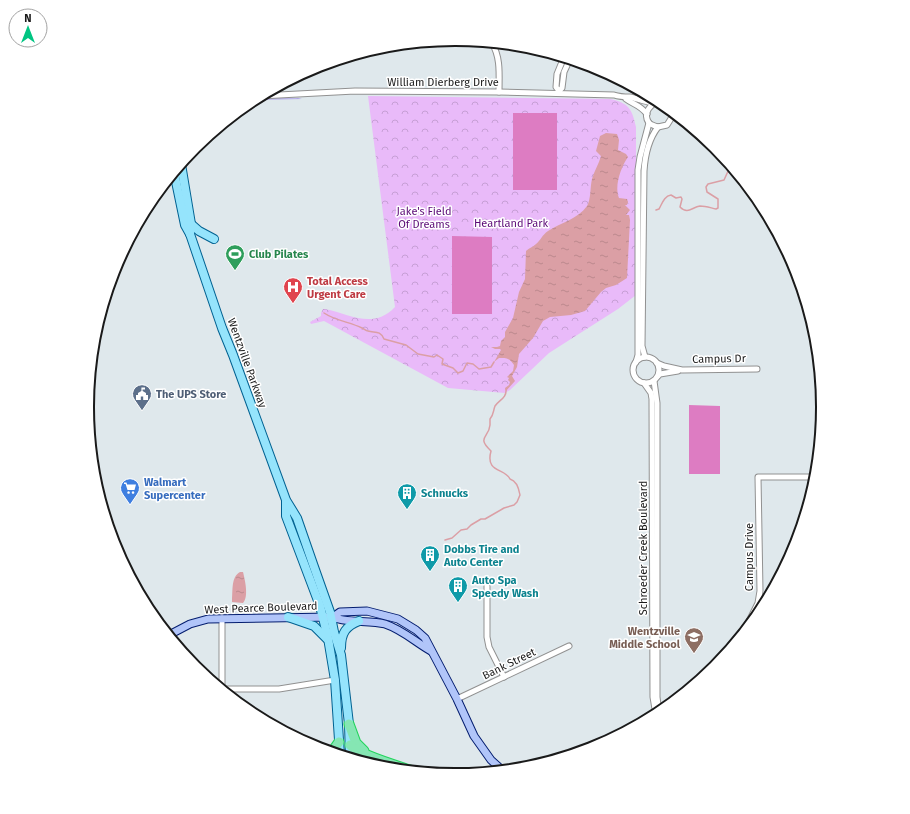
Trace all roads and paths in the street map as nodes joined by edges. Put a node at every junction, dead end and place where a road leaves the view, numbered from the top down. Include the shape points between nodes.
1 (496, 48) edge
2 (562, 62) edge
3 (568, 64) edge
4 (499, 92) junction
5 (559, 92) junction
6 (273, 95) edge
7 (626, 98) junction
8 (649, 103) edge
9 (652, 104) edge
10 (647, 114) junction
11 (671, 118) edge
12 (649, 122) junction
13 (658, 127) junction
14 (182, 172) edge
15 (175, 179) edge
16 (192, 224) junction
17 (190, 234) junction
18 (214, 239) dead end
19 (645, 357) junction
20 (636, 362) junction
21 (657, 363) junction
22 (757, 369) dead end
23 (682, 370) junction
24 (658, 376) junction
25 (654, 381) junction
26 (644, 383) junction
27 (809, 477) edge
28 (487, 586) dead end
29 (758, 603) edge
30 (288, 617) junction
31 (328, 617) junction
32 (222, 618) junction
33 (398, 619) junction
34 (361, 621) junction
35 (396, 628) junction
36 (174, 633) edge
37 (422, 636) junction
38 (328, 640) junction
39 (569, 646) dead end
40 (431, 651) junction
41 (341, 655) junction
42 (504, 677) junction
43 (335, 680) junction
44 (222, 682) edge
45 (230, 689) edge
46 (457, 699) junction
47 (658, 705) edge
48 (654, 708) edge
49 (349, 724) junction
50 (339, 742) junction
51 (350, 745) junction
52 (335, 748) edge
53 (340, 749) edge
54 (350, 752) edge
55 (358, 755) edge
56 (369, 755) junction
57 (386, 761) edge
58 (497, 765) edge

1 - 4 street via 499,62
2 - 5 street via 557,74 556,87
3 - 5 street
4 - 5 street, William Dierberg Drive
4 - 6 street, William Dierberg Drive via 355,91
5 - 7 street, William Dierberg Drive
7 - 8 street, William Dierberg Drive
7 - 10 street, William Dierberg Drive via 642,106
9 - 10 street
10 - 12 street
11 - 13 street via 667,125
12 - 13 street
12 - 20 street via 638,170
13 - 19 street via 648,145 644,171 642,346
14 - 16 main road
15 - 17 main road, Wentzville Parkway via 185,226
16 - 17 main road
16 - 18 main road via 199,232
17 - 31 main road, Wentzville Parkway via 286,500 286,516 320,606
19 - 20 street
19 - 21 street via 653,358
20 - 26 street via 634,373 639,381
21 - 23 street, Campus Dr
21 - 24 street
22 - 23 street, Campus Dr
23 - 24 street, Campus Dr
24 - 25 street
25 - 26 street
25 - 47 street, Schroeder Creek Boulevard via 657,403
26 - 48 street, Schroeder Creek Boulevard via 652,399
27 - 29 street, Campus Drive via 758,477
28 - 42 street via 488,642
30 - 31 main road, West Pearce Boulevard
30 - 32 main road, West Pearce Boulevard
30 - 38 main road via 314,626
31 - 33 main road, West Pearce Boulevard via 340,612 367,611
31 - 34 main road, West Pearce Boulevard
31 - 38 main road, Wentzville Parkway
31 - 41 main road, Wentzville Parkway
32 - 36 main road, West Pearce Boulevard via 190,624
32 - 44 street
33 - 34 main road via 392,622 366,618
33 - 37 main road, West Pearce Boulevard
34 - 35 main road, West Pearce Boulevard
34 - 41 main road via 348,627 342,634
35 - 37 main road via 400,626
35 - 40 main road, West Pearce Boulevard
37 - 40 main road, West Pearce Boulevard
38 - 43 main road, Wentzville Parkway
39 - 42 street, Bank Street
40 - 46 main road, West Pearce Boulevard
41 - 49 main road, Wentzville Parkway
42 - 46 street, Bank Street
43 - 45 street via 280,689
43 - 50 main road, Wentzville Parkway
46 - 58 main road, West Pearce Boulevard via 474,736
49 - 51 main road, Wentzville Parkway
49 - 56 highway via 356,743
50 - 52 highway
50 - 53 main road, Wentzville Parkway
51 - 54 main road, Wentzville Parkway
51 - 56 highway
55 - 56 highway
56 - 57 highway

